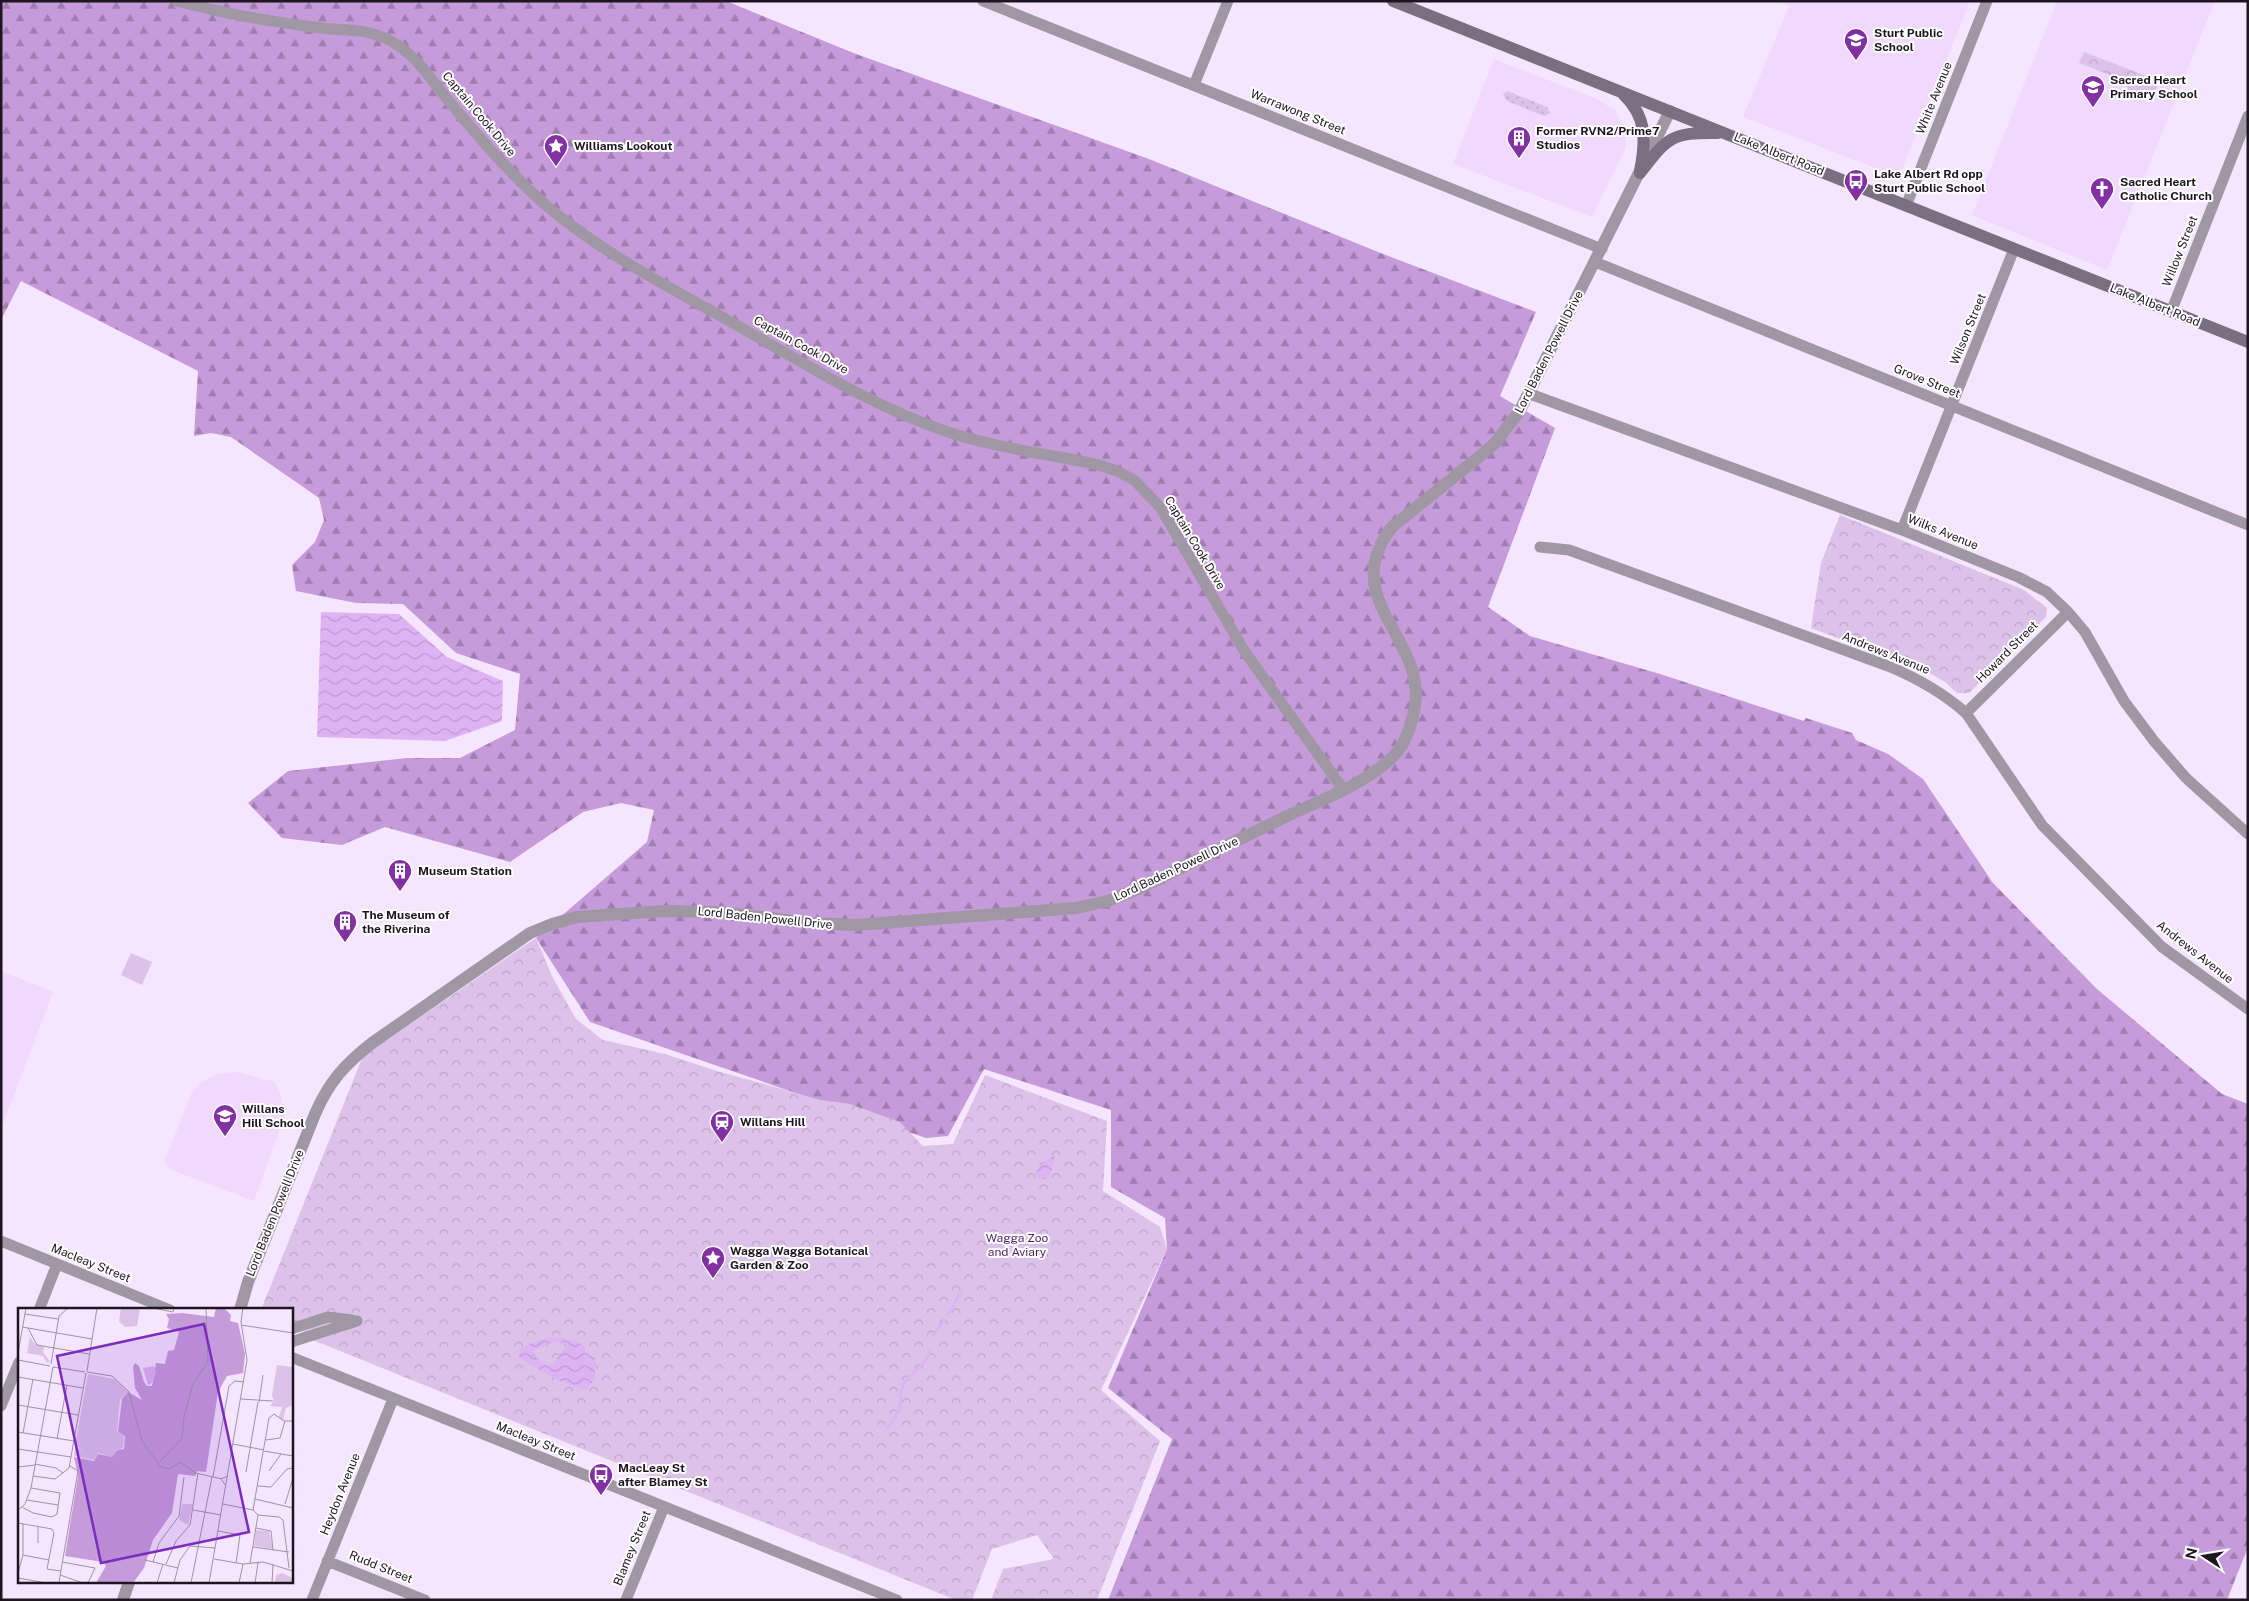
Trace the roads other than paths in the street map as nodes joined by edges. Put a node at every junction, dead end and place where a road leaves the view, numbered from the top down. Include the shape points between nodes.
1 (176, 1) edge
2 (983, 1) edge
3 (1228, 1) edge
4 (1393, 1) edge
5 (1988, 1) edge
6 (1194, 85) junction
7 (1620, 92) junction
8 (1670, 111) junction
9 (2248, 116) edge
10 (1725, 133) junction
11 (1640, 173) junction
12 (1906, 206) junction
13 (1602, 249) junction
14 (2014, 249) junction
15 (1595, 262) junction
16 (2171, 312) junction
17 (2248, 342) edge
18 (1530, 394) junction
19 (1951, 406) junction
20 (2248, 525) edge
21 (1902, 530) junction
22 (1540, 546) dead end
23 (2068, 612) junction
24 (1966, 713) junction
25 (1343, 789) junction
26 (2248, 834) edge
27 (2248, 1009) edge
28 (1, 1241) edge
29 (57, 1264) junction
30 (248, 1282) junction
31 (40, 1308) edge
32 (165, 1308) edge
33 (232, 1308) edge
34 (241, 1308) edge
35 (292, 1329) edge
36 (292, 1342) edge
37 (292, 1359) edge
38 (18, 1364) edge
39 (393, 1399) junction
40 (1, 1406) edge
41 (664, 1507) junction
42 (327, 1561) junction
43 (128, 1584) edge
44 (122, 1600) edge
45 (312, 1600) edge
46 (425, 1600) edge
47 (626, 1600) edge
48 (897, 1600) edge

1 - 25 street, Captain Cook Drive via 264,20 356,30 389,39 415,59 451,105 521,182 573,228 607,251 833,379 911,418 969,438 1099,465 1134,480 1160,507 1245,652
2 - 6 street, Warrawong Street
3 - 6 street
4 - 7 main road, Lake Albert Road
5 - 12 street, White Avenue
6 - 13 street, Warrawong Street
7 - 8 main road, Lake Albert Road
7 - 11 main road via 1638,113 1644,127
8 - 10 main road, Lake Albert Road
8 - 11 street, Lord Baden Powell Drive
9 - 16 street, Willow Street
10 - 11 main road via 1690,134 1668,140
10 - 12 main road, Lake Albert Road
11 - 13 street, Lord Baden Powell Drive
12 - 14 main road, Lake Albert Road
13 - 15 street, Lord Baden Powell Drive
14 - 16 main road, Lake Albert Road
14 - 19 street, Wilson Street
15 - 18 street, Lord Baden Powell Drive
15 - 19 street, Grove Street
16 - 17 main road, Lake Albert Road
18 - 21 street, Wilks Avenue
18 - 25 street, Lord Baden Powell Drive via 1495,443 1402,516 1382,539 1373,568 1373,583 1382,609 1413,667 1417,690 1415,710 1410,731 1399,750 1384,765
19 - 20 street, Grove Street
19 - 21 street, Wilson Street
21 - 23 street, Wilks Avenue via 2018,577 2047,592
22 - 24 street, Andrews Avenue via 1569,550 1888,666 1931,686
23 - 24 street, Howard Street
23 - 26 street, Wilks Avenue via 2085,632 2124,701 2154,741 2186,778
24 - 27 street, Andrews Avenue via 2042,825 2162,947
25 - 30 street, Lord Baden Powell Drive via 1138,889 1108,901 1076,908 857,925 664,910 577,917 530,933 372,1043 336,1075 315,1114
28 - 29 street, Macleay Street
29 - 31 street
29 - 32 street, Macleay Street
30 - 33 street, Lord Baden Powell Drive
30 - 34 street, Lord Baden Powell Drive
35 - 36 street via 328,1317 357,1320
37 - 39 street, Macleay Street
38 - 40 street
39 - 41 street, Macleay Street
39 - 42 street, Heydon Avenue
41 - 47 street, Blamey Street
41 - 48 street, Macleay Street
42 - 45 street, Heydon Avenue
42 - 46 street, Rudd Street
43 - 44 street

